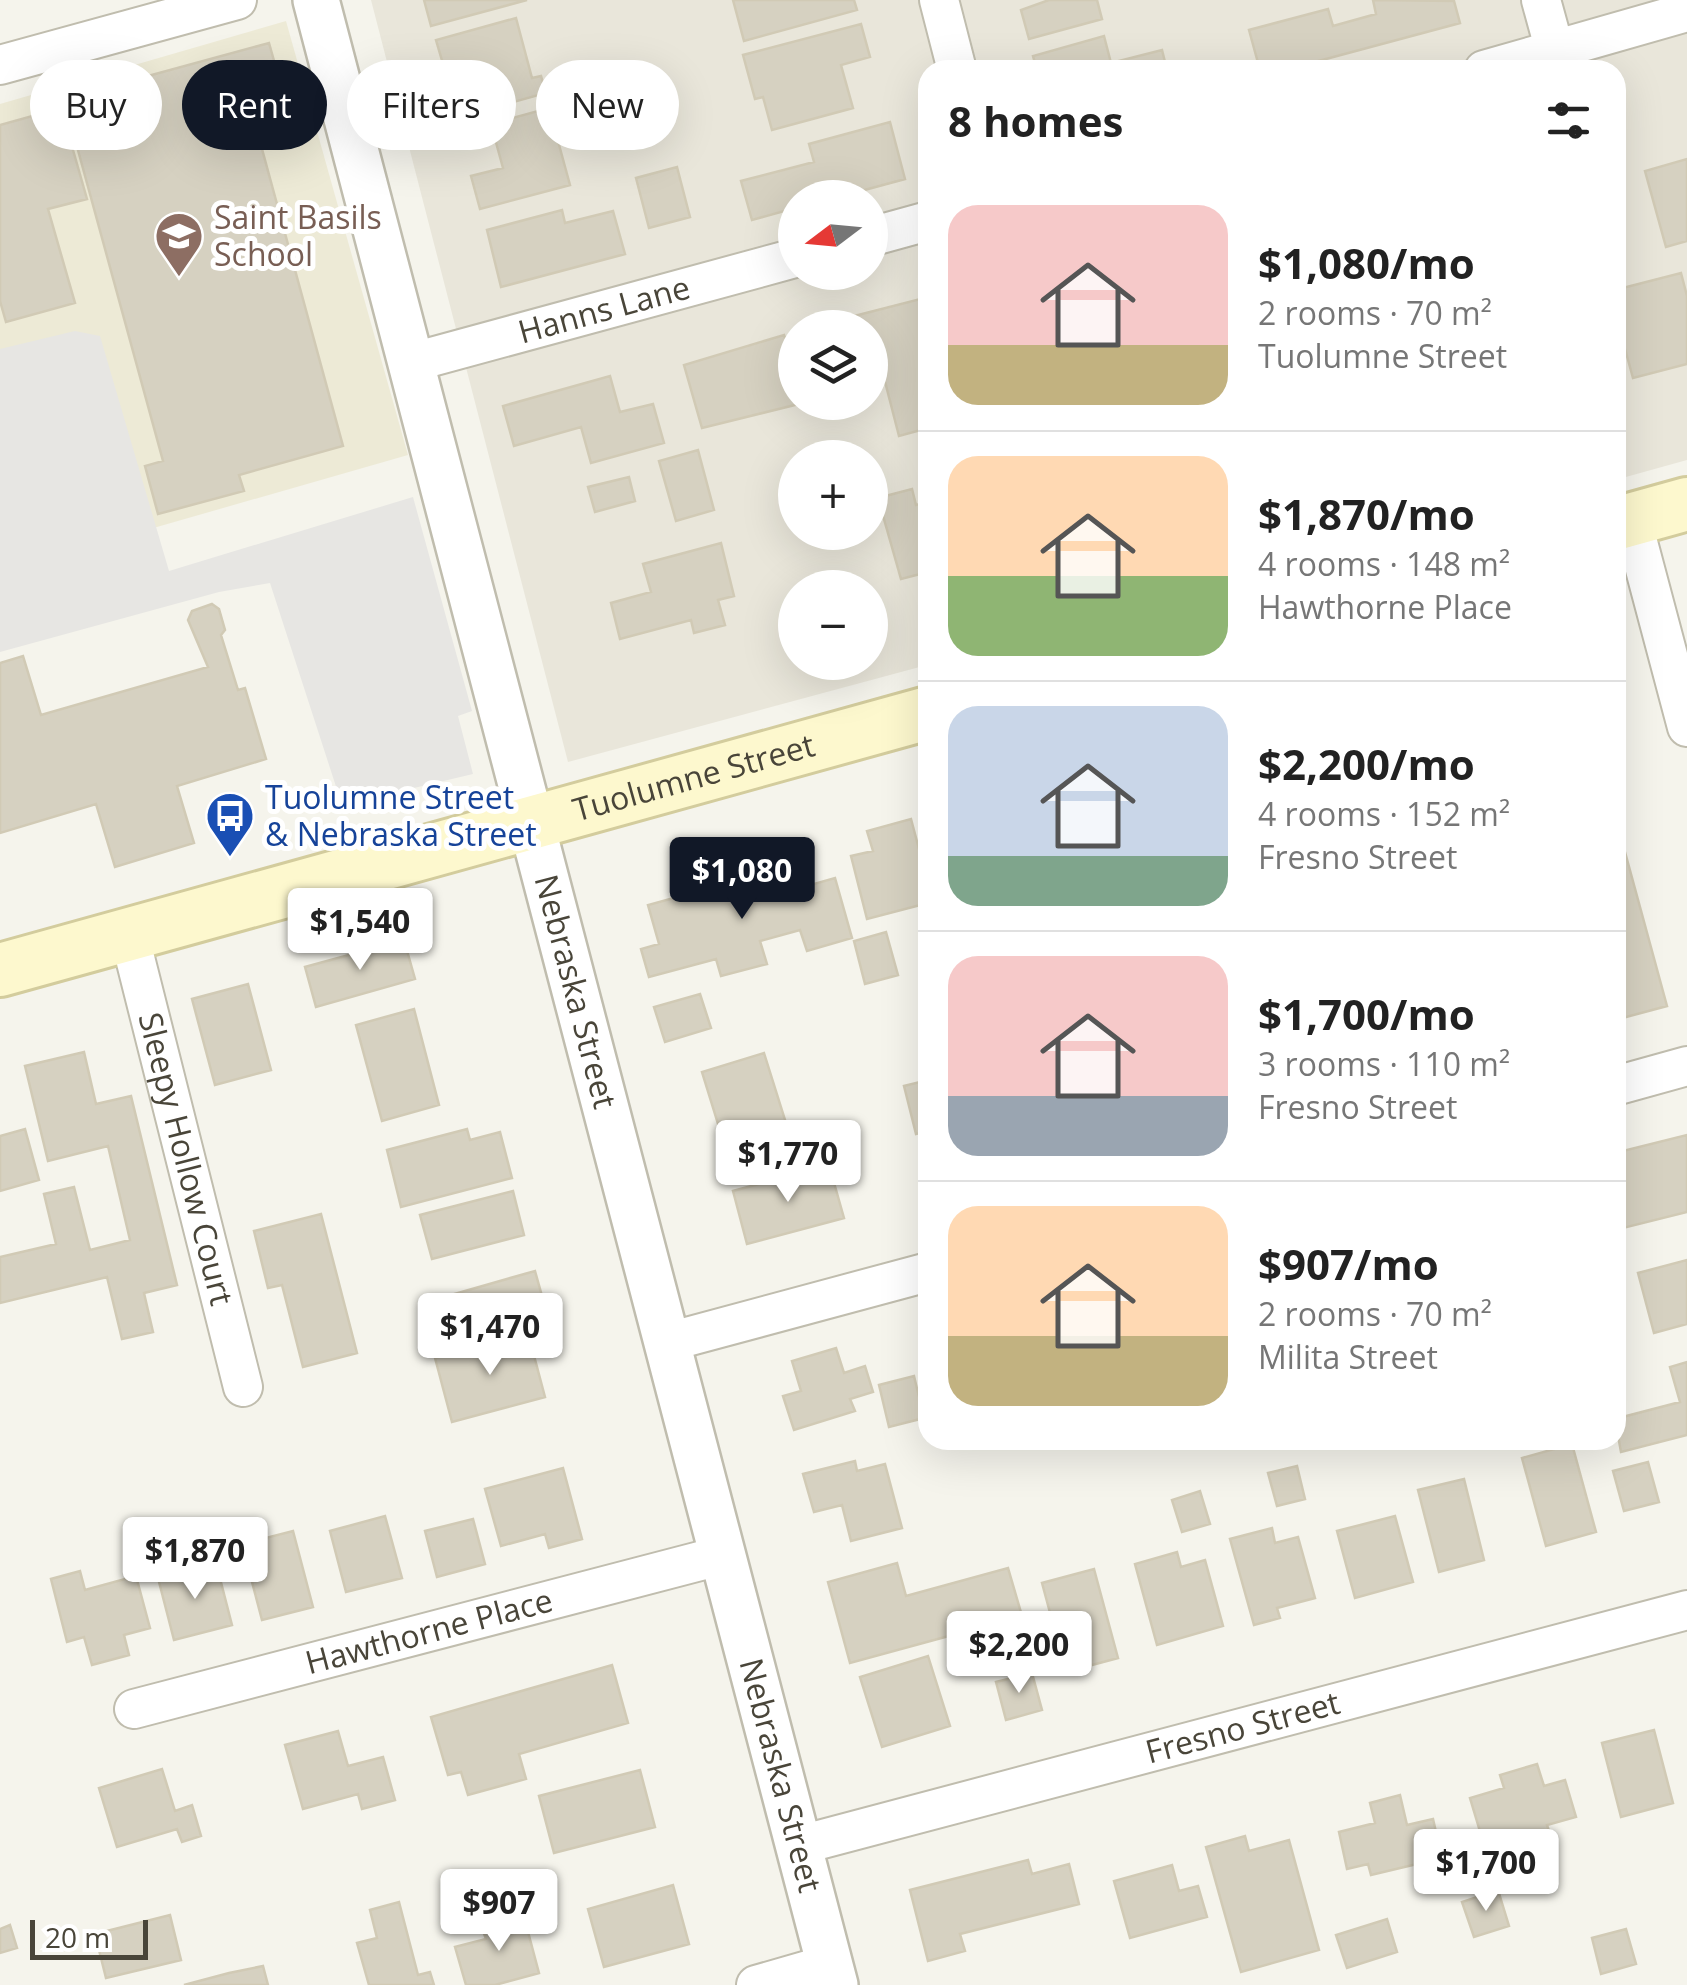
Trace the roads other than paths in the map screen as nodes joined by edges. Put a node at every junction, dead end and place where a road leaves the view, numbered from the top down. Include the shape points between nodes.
1 (237, 0) edge
2 (316, 0) edge
3 (938, 0) edge
4 (1541, 0) edge
5 (1687, 12) edge
6 (1555, 51) junction
7 (955, 60) edge
8 (1521, 60) edge
9 (0, 65) edge
10 (918, 224) edge
11 (888, 232) edge
12 (778, 263) edge
13 (413, 362) junction
14 (1687, 504) edge
15 (1626, 521) edge
16 (1626, 532) edge
17 (918, 717) edge
18 (1687, 727) edge
19 (534, 822) junction
20 (129, 934) junction
21 (0, 970) edge
22 (1687, 1066) edge
23 (1626, 1083) edge
24 (918, 1275) edge
25 (668, 1342) junction
26 (243, 1387) dead end
27 (723, 1555) junction
28 (1687, 1610) edge
29 (134, 1709) dead end
30 (800, 1845) junction
31 (832, 1974) edge
32 (756, 1985) edge

1 - 9 street
2 - 13 street, Nebraska Street
3 - 7 street
4 - 6 street
5 - 6 street
6 - 8 street
10 - 11 street
12 - 13 street, Hanns Lane
13 - 19 street, Nebraska Street
14 - 15 main road
16 - 18 street
17 - 19 main road, Tuolumne Street
19 - 20 main road, Tuolumne Street
19 - 25 street, Nebraska Street
20 - 21 main road, Tuolumne Street
20 - 26 street, Sleepy Hollow Court
22 - 23 street
24 - 25 street
25 - 27 street, Nebraska Street
27 - 29 street, Hawthorne Place
27 - 30 street, Nebraska Street
28 - 30 street, Fresno Street
30 - 31 street, Nebraska Street
31 - 32 street

